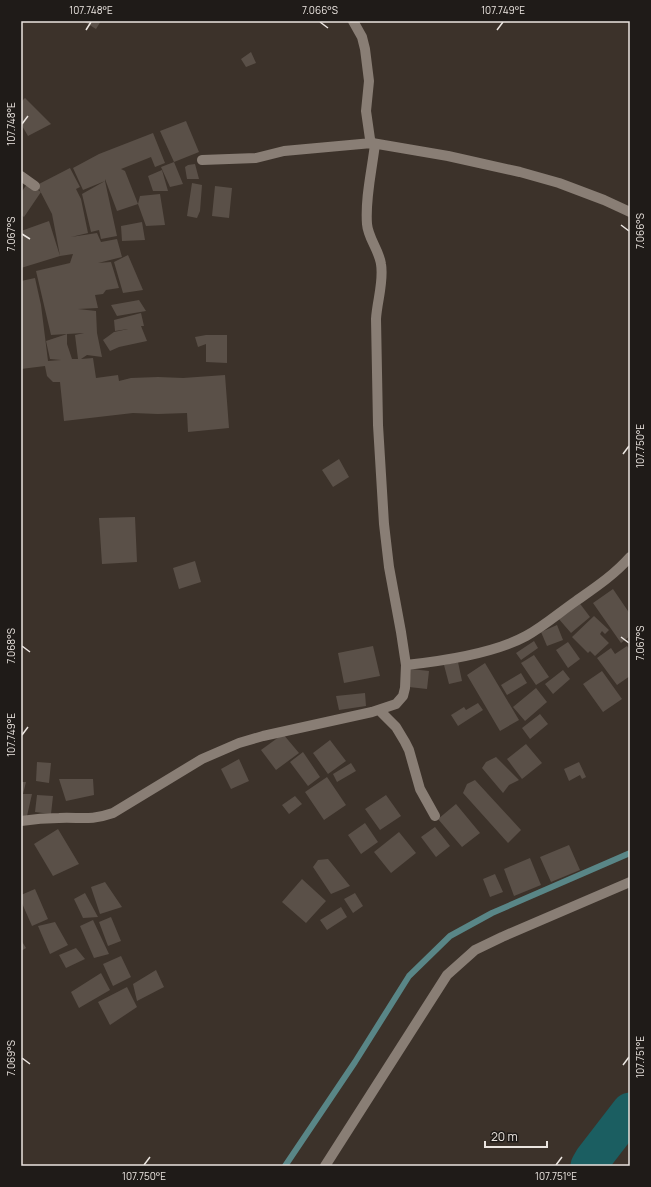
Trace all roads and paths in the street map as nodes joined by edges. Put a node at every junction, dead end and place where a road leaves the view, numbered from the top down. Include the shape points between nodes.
1 (353, 21) edge
2 (374, 144) junction
3 (202, 160) dead end
4 (21, 176) edge
5 (35, 186) dead end
6 (630, 212) edge
7 (630, 557) edge
8 (406, 665) junction
9 (379, 710) junction
10 (436, 816) dead end
11 (21, 820) edge
12 (630, 882) edge
13 (325, 1166) edge

1 - 2 street via 365,49 369,81 366,111 370,139
2 - 3 street via 284,151 256,158
2 - 6 street via 448,156 520,172 559,183
2 - 8 street via 367,224 380,257 382,274 376,319 378,432 384,524
4 - 5 street
7 - 8 street via 602,583 526,636 458,658
8 - 9 street via 405,688 399,701
9 - 10 street via 396,727 405,742 420,789
9 - 11 street via 238,743 202,759 113,813 101,817
12 - 13 street via 475,950 447,975

